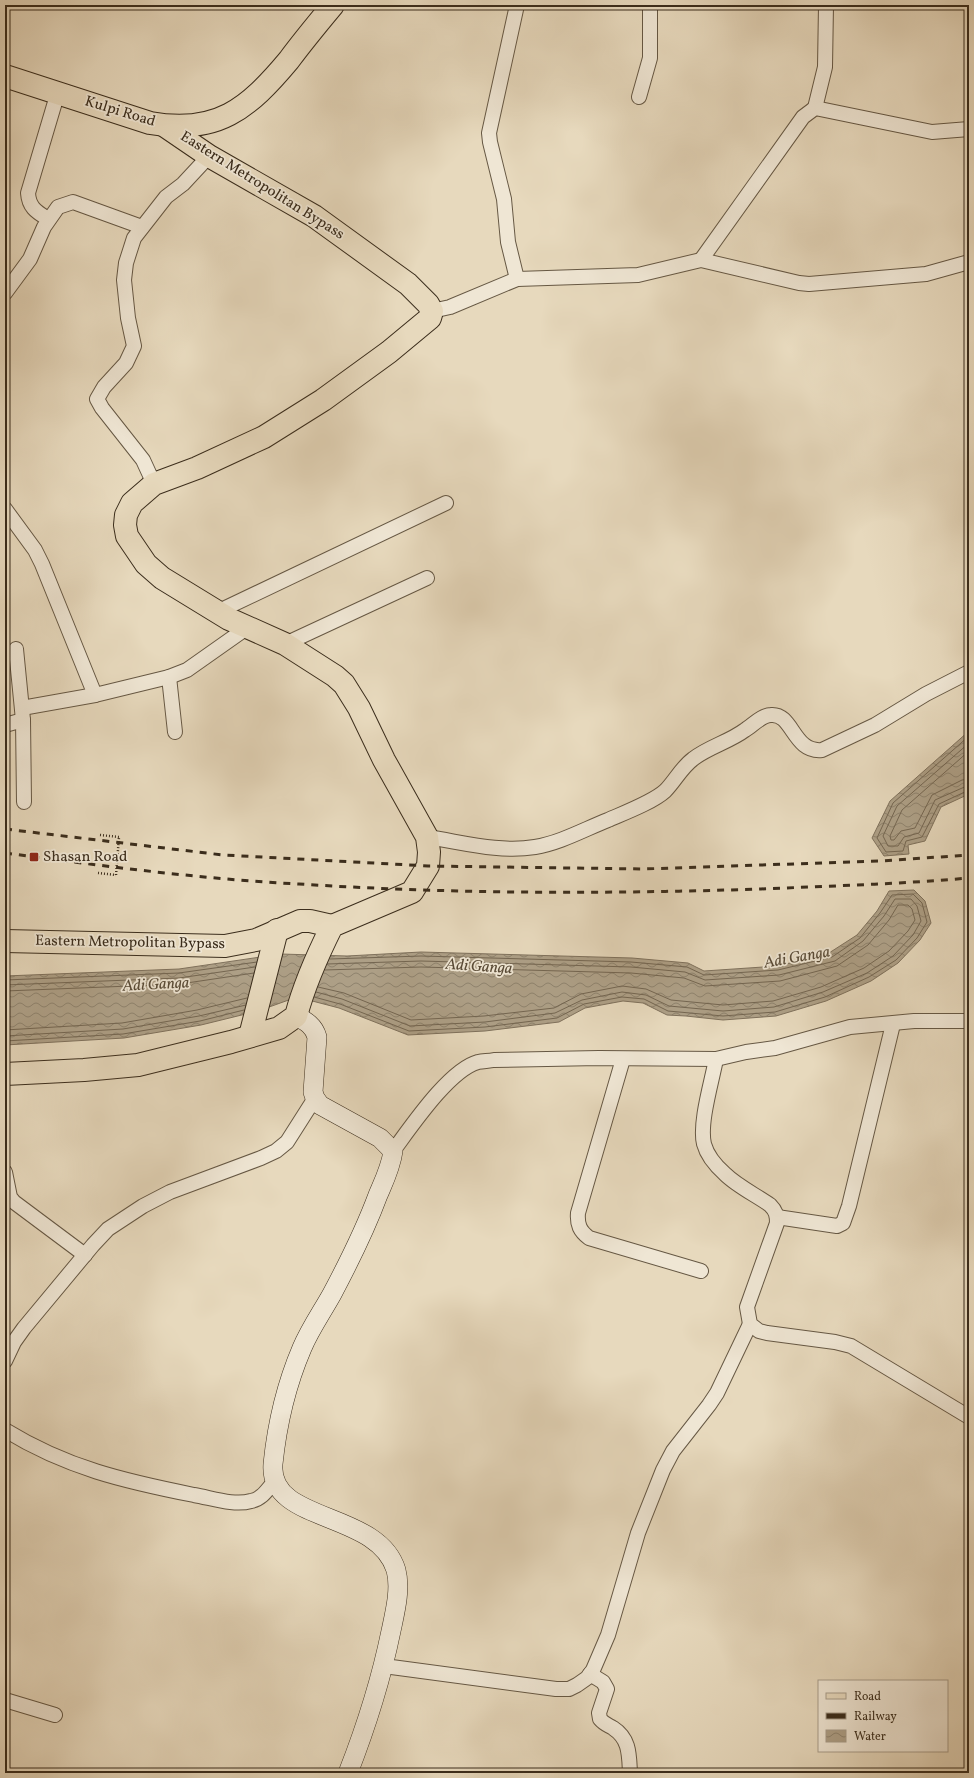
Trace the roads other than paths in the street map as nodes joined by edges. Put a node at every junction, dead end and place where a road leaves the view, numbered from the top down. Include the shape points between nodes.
1 (333, 5) edge
2 (517, 5) edge
3 (650, 5) edge
4 (826, 5) edge
5 (5, 76) edge
6 (58, 92) junction
7 (639, 97) dead end
8 (815, 108) junction
9 (165, 126) junction
10 (969, 128) edge
11 (209, 156) junction
12 (48, 219) junction
13 (142, 227) junction
14 (701, 260) junction
15 (969, 262) edge
16 (517, 279) junction
17 (5, 293) edge
18 (432, 311) junction
19 (154, 484) junction
20 (446, 503) dead end
21 (5, 509) edge
22 (427, 578) dead end
23 (217, 612) junction
24 (248, 627) junction
25 (285, 644) junction
26 (16, 649) dead end
27 (969, 672) edge
28 (169, 677) junction
29 (95, 695) junction
30 (22, 714) junction
31 (5, 725) edge
32 (175, 732) dead end
33 (24, 802) dead end
34 (427, 836) junction
35 (332, 926) junction
36 (275, 937) junction
37 (5, 941) edge
38 (298, 1010) junction
39 (969, 1021) edge
40 (893, 1024) junction
41 (250, 1036) junction
42 (623, 1058) junction
43 (716, 1059) junction
44 (5, 1074) edge
45 (315, 1098) junction
46 (393, 1151) junction
47 (5, 1172) edge
48 (777, 1217) junction
49 (85, 1255) junction
50 (701, 1271) dead end
51 (750, 1324) junction
52 (9, 1346) edge
53 (5, 1361) edge
54 (969, 1418) edge
55 (5, 1430) edge
56 (274, 1482) junction
57 (384, 1666) junction
58 (590, 1674) junction
59 (5, 1700) edge
60 (55, 1715) dead end
61 (348, 1773) edge
62 (630, 1773) edge

1 - 9 main road, Kulpi Road via 266,88 252,100 223,118 184,126
2 - 16 street via 489,133 506,207 508,242
3 - 7 street via 650,58
4 - 8 street via 825,67
5 - 6 main road, Kulpi Road
6 - 9 main road, Kulpi Road
6 - 12 street via 28,194 33,209
8 - 10 street via 926,131
8 - 14 street via 803,117
9 - 11 main road, Eastern Metropolitan Bypass
11 - 13 street via 183,184 166,197
11 - 18 main road, Eastern Metropolitan Bypass via 314,216 408,284
12 - 13 street via 58,207 73,202
12 - 17 street via 30,259
13 - 19 street via 129,250 124,280 134,346 126,363 104,387 97,399 143,460
14 - 15 street via 809,284 916,275
14 - 16 street via 638,275
16 - 18 street via 450,308
18 - 19 main road via 430,318 389,352 324,400 264,437
19 - 23 main road via 132,503 126,515 127,536 146,564 162,578
20 - 23 street
21 - 29 street via 35,550 42,564
22 - 25 street
23 - 24 main road
24 - 25 main road
24 - 28 street via 203,661
25 - 34 main road via 344,684
26 - 30 street
27 - 34 street via 875,725 822,750 807,749 783,719 777,716 764,717 733,738 692,760 660,794 627,812 555,841 521,849
28 - 29 street
28 - 32 street
29 - 30 street
30 - 31 street
30 - 33 street
34 - 35 main road via 428,866 412,892
35 - 36 main road, Eastern Metropolitan Bypass via 300,921
35 - 38 main road
36 - 37 main road, Eastern Metropolitan Bypass via 225,946
36 - 41 main road
38 - 41 main road via 279,1028
38 - 45 main road via 315,1030 317,1037
39 - 40 street via 914,1021
40 - 43 street via 850,1027 775,1048
40 - 48 street via 843,1223 837,1226
41 - 44 main road via 138,1065
42 - 43 street
42 - 46 street via 477,1062 460,1072 442,1089
42 - 50 street via 577,1222 581,1232 589,1238
43 - 48 street via 705,1117 704,1145 726,1175 770,1205 776,1211
45 - 46 main road via 320,1105 380,1138
45 - 49 street via 287,1142 276,1151 170,1192 143,1206 108,1229
46 - 56 main road via 388,1170 355,1251 302,1348 279,1427 273,1465
47 - 49 street via 10,1197 14,1202
48 - 51 street via 748,1307
49 - 52 street
51 - 54 street via 767,1333 851,1346
51 - 58 street via 717,1393 673,1451 661,1475 638,1532 608,1635
52 - 53 street
55 - 56 street via 23,1441 83,1468 129,1482 214,1499 242,1503 252,1501 262,1497
56 - 57 main road via 280,1492 291,1501 348,1525 379,1543 389,1555 396,1571 397,1587 396,1608
57 - 58 street via 556,1689 577,1685
57 - 61 main road
58 - 62 street via 603,1682 607,1689 599,1712 600,1719 627,1742
59 - 60 street

